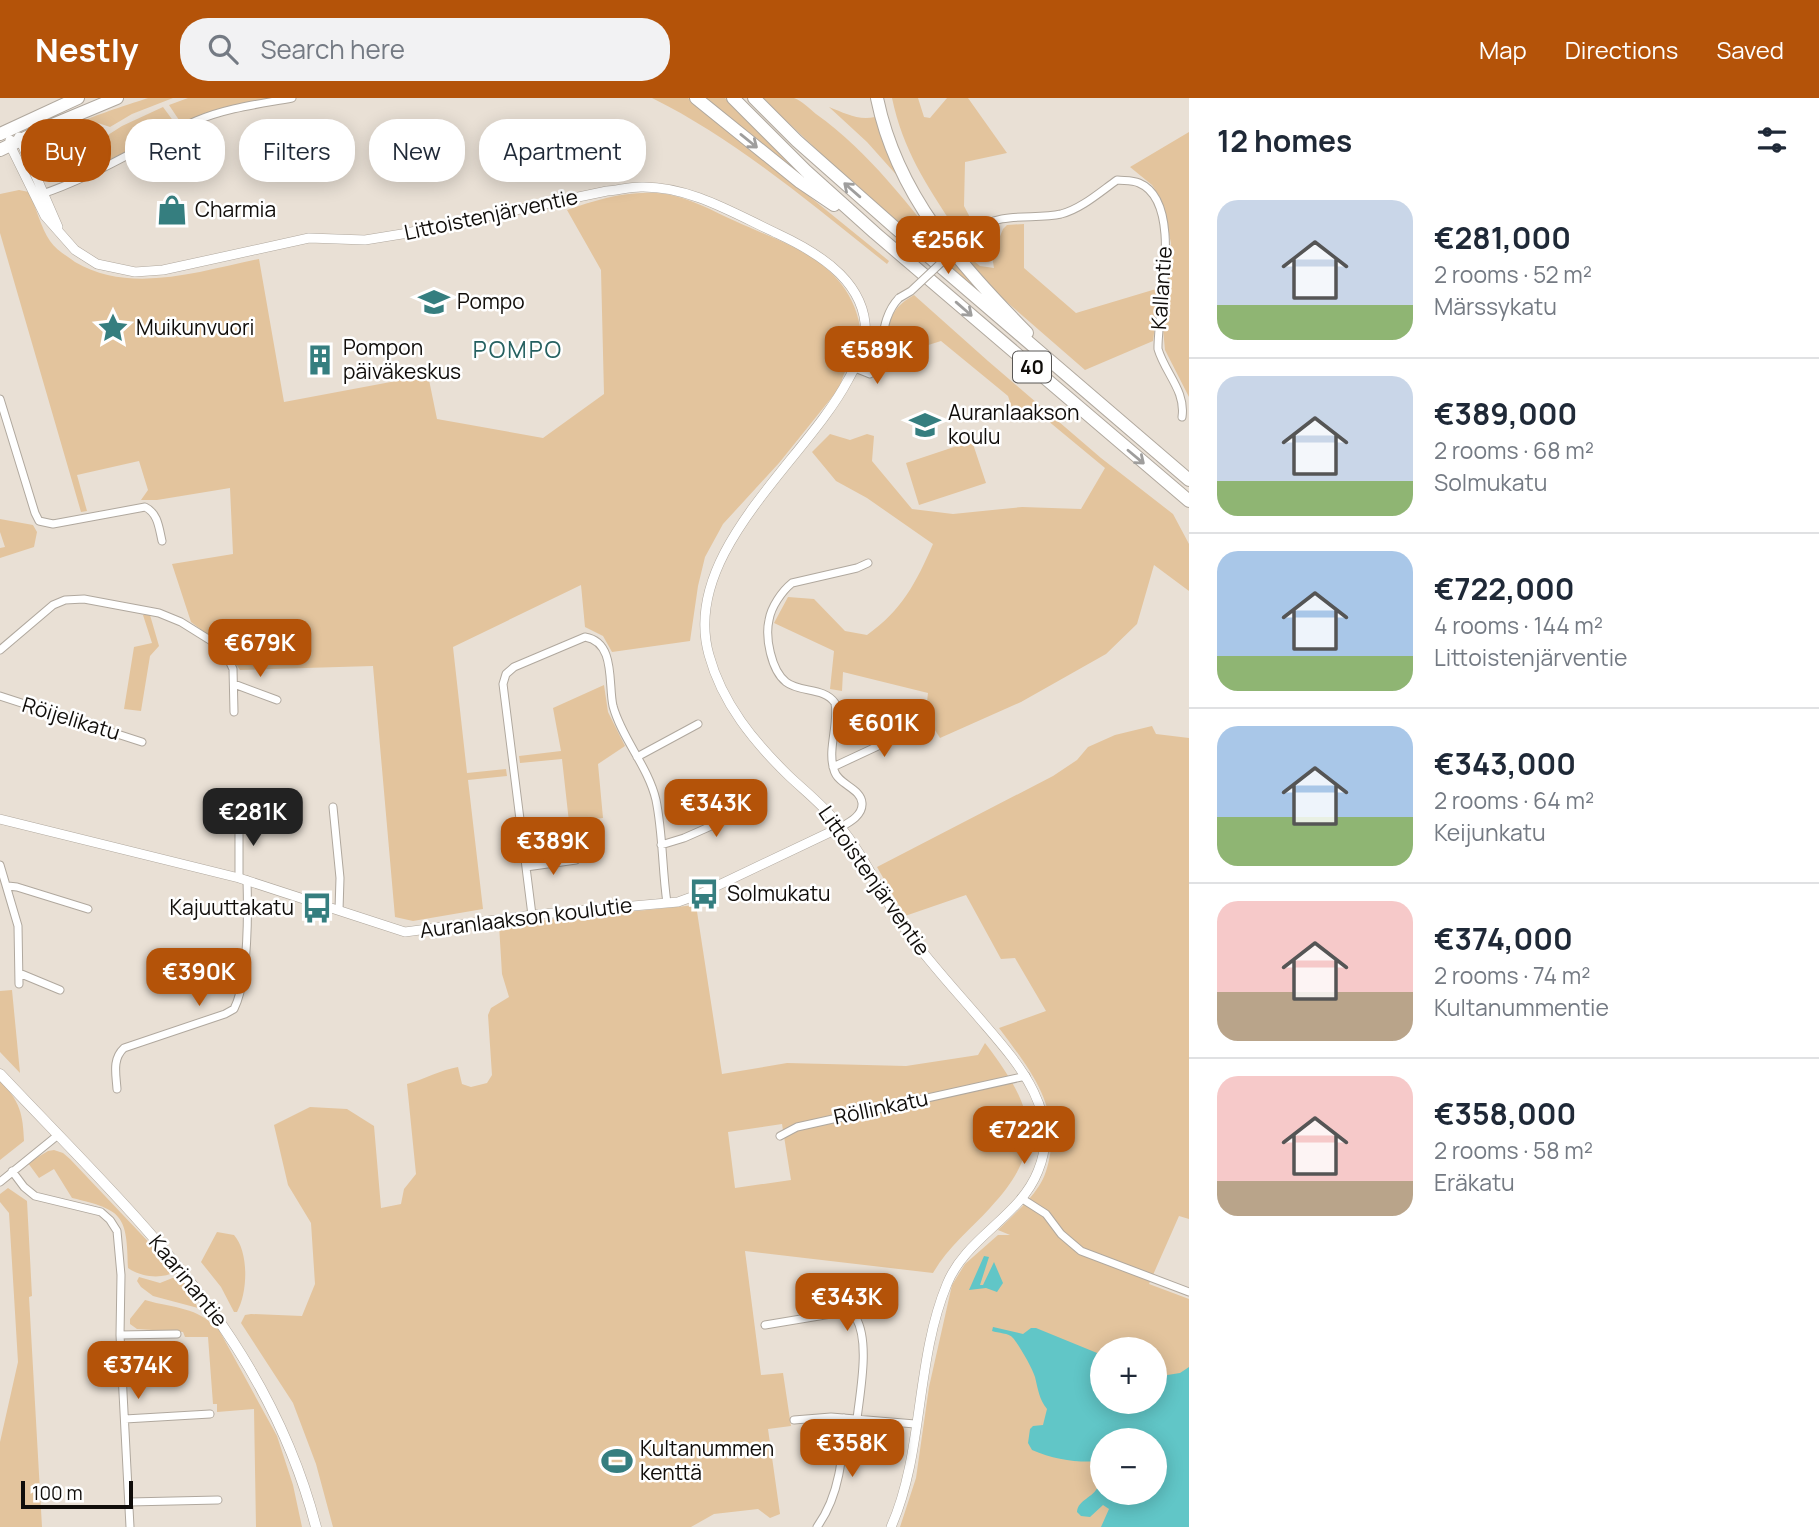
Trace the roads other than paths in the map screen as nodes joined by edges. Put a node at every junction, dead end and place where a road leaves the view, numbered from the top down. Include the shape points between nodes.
1 (78, 98) edge
2 (117, 98) edge
3 (292, 98) edge
4 (696, 98) edge
5 (733, 98) edge
6 (754, 98) edge
7 (877, 98) edge
8 (5, 131) edge
9 (10, 145) edge
10 (40, 195) junction
11 (875, 233) junction
12 (855, 368) junction
13 (1071, 379) junction
14 (0, 399) edge
15 (1182, 418) dead end
16 (1189, 480) edge
17 (1189, 501) edge
18 (162, 541) dead end
19 (868, 564) dead end
20 (0, 649) edge
21 (234, 684) junction
22 (0, 696) edge
23 (277, 700) dead end
24 (234, 712) dead end
25 (698, 724) dead end
26 (922, 725) dead end
27 (142, 742) dead end
28 (637, 757) junction
29 (833, 767) junction
30 (761, 804) dead end
31 (333, 807) dead end
32 (239, 817) dead end
33 (0, 819) edge
34 (841, 827) junction
35 (661, 845) junction
36 (576, 860) dead end
37 (0, 864) edge
38 (526, 867) junction
39 (243, 879) junction
40 (8, 886) junction
41 (667, 903) junction
42 (88, 909) dead end
43 (339, 911) junction
44 (532, 915) junction
45 (19, 973) junction
46 (19, 984) dead end
47 (60, 990) dead end
48 (0, 1074) edge
49 (1026, 1076) junction
50 (117, 1089) dead end
51 (58, 1135) junction
52 (780, 1136) dead end
53 (12, 1171) junction
54 (0, 1182) edge
55 (1021, 1198) junction
56 (1189, 1292) edge
57 (765, 1325) dead end
58 (177, 1334) dead end
59 (120, 1335) junction
60 (210, 1414) dead end
61 (844, 1418) junction
62 (125, 1419) junction
63 (857, 1419) junction
64 (794, 1420) dead end
65 (915, 1424) junction
66 (219, 1500) dead end
67 (129, 1502) junction
68 (130, 1527) edge
69 (316, 1527) edge
70 (817, 1527) edge
71 (891, 1527) edge

1 - 8 highway
2 - 9 highway
3 - 10 street via 197,121
4 -> 11 highway via 800,182
5 - 11 highway, 40
13 -> 6 highway, 40 via 854,192
7 - 13 highway via 896,159 946,244
8 - 9 street, Littoistenjärventie
9 - 10 street, Littoistenjärventie
10 - 12 street, Littoistenjärventie via 50,223 75,250 97,264 149,272 309,238 365,240 607,191 664,188 693,195 834,266 855,296 865,326
11 -> 17 highway, 40
12 - 15 street, Kallantie, bridge via 870,374 874,371 891,307 984,224 1070,211 1117,180 1140,183 1152,194 1166,230 1158,349 1184,404
12 - 34 street, Littoistenjärventie via 825,419 757,501 726,548 710,592 705,636 710,661 746,729
13 - 16 highway, 40
14 - 18 street via 39,522 53,524 145,507 156,516
19 - 29 street via 792,583 769,617 773,657 782,678 827,695 835,703
20 - 21 street via 53,605 83,598 159,613 181,622 222,650 231,664
21 - 23 street
21 - 24 street
22 - 27 street, Röijelikatu
25 - 28 street
26 - 29 street
28 - 35 street via 655,796
28 - 38 street via 614,708 606,654 596,640 578,639 508,672 503,692
29 - 34 street via 863,803 856,817
30 - 35 street
31 - 43 street
32 - 39 street
33 - 39 street, Auranlaakson koulutie
34 - 41 street, Auranlaakson koulutie via 693,897
34 - 49 street, Littoistenjärventie via 909,934
35 - 41 street
36 - 38 street
37 - 40 street
38 - 44 street
39 - 43 street, Auranlaakson koulutie
39 - 50 street via 247,938 234,1009 124,1048 116,1062
40 - 42 street
40 - 45 street via 18,926
41 - 44 street, Auranlaakson koulutie
43 - 44 street, Auranlaakson koulutie via 405,932
45 - 46 street
45 - 47 street
48 - 51 main road, Kaarinantie
49 - 52 street, Röllinkatu via 797,1126
49 - 55 street, Littoistenjärventie via 1045,1128 1036,1177
51 - 53 street
51 - 69 main road, Kaarinantie via 164,1250 232,1338 281,1425
53 - 54 street
53 - 59 street via 35,1196 93,1209 110,1220 119,1239
55 - 56 street via 1046,1214 1081,1251
55 - 65 street, Littoistenjärventie via 970,1248 947,1283
57 - 63 street via 843,1312 856,1318 862,1359
58 - 59 street
59 - 62 street
60 - 62 street
61 - 63 street
61 - 64 street
61 - 70 street via 839,1474
62 - 67 street
63 - 65 street
65 - 71 street, Littoistenjärventie via 905,1486
66 - 67 street
67 - 68 street

